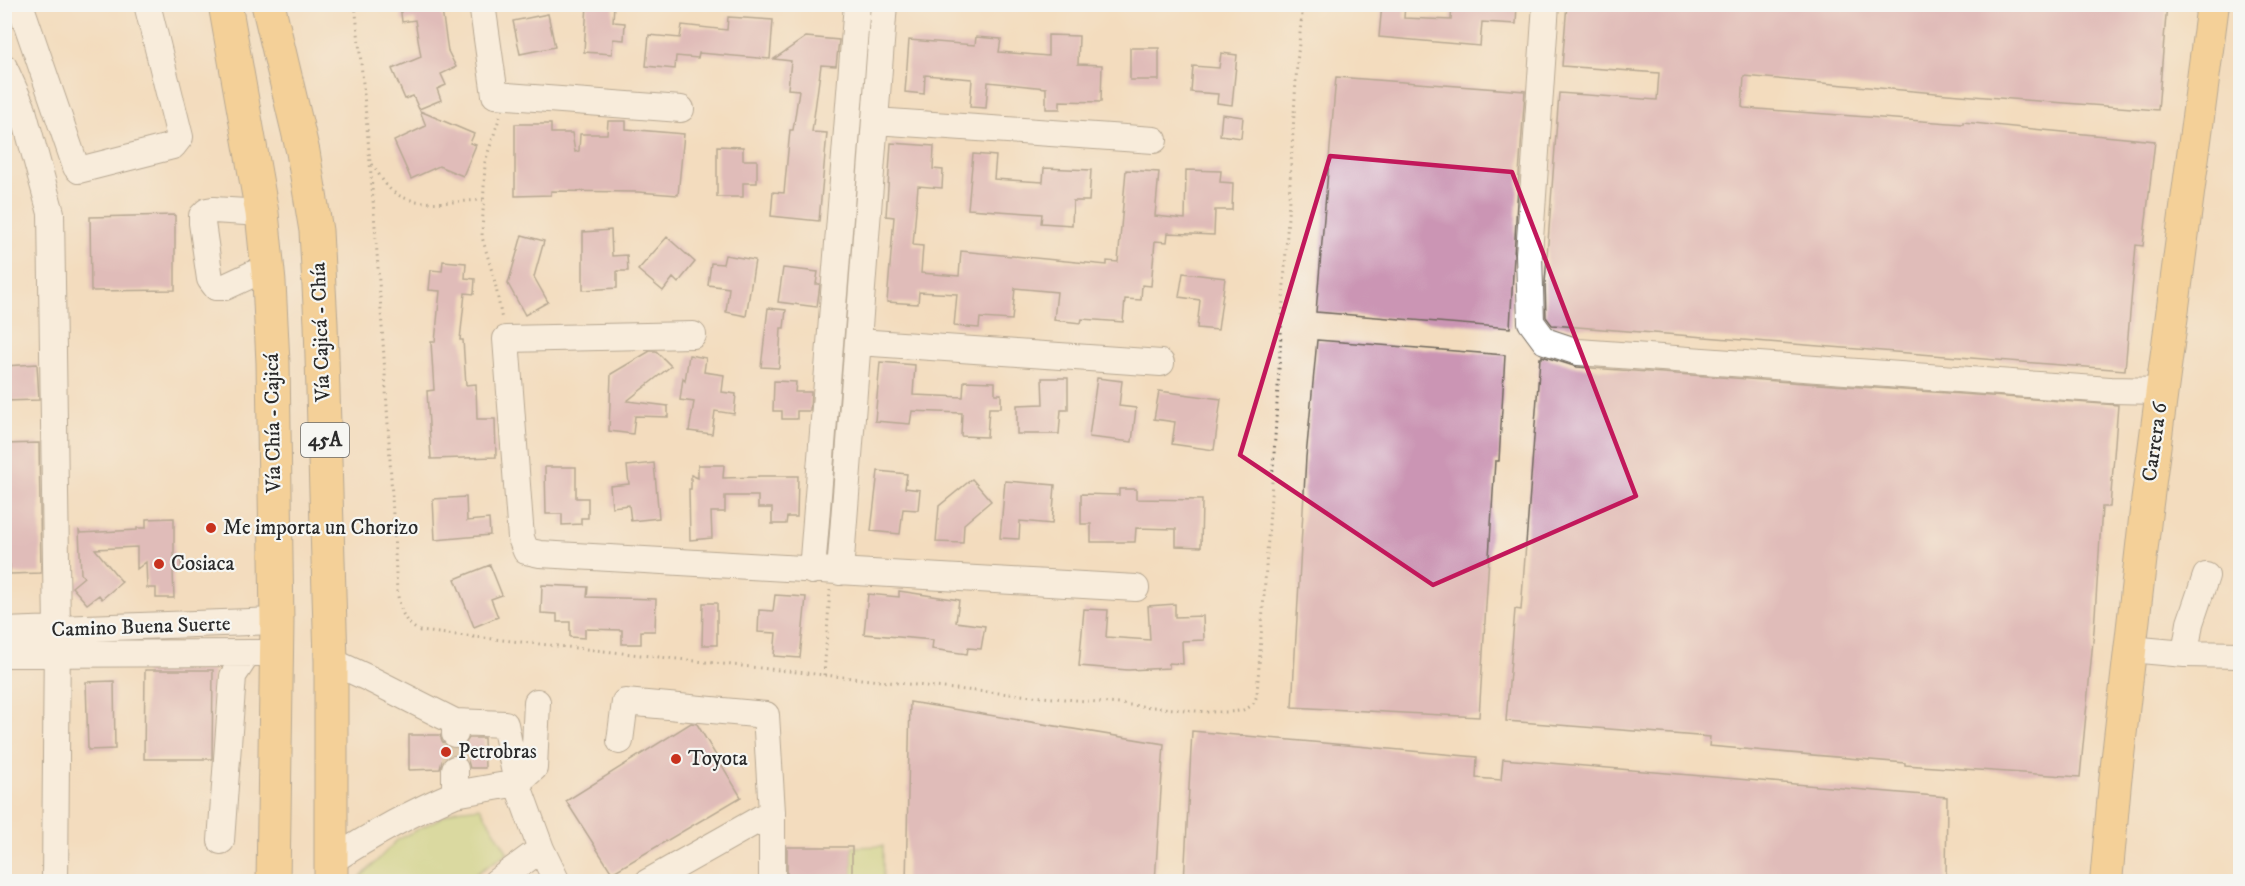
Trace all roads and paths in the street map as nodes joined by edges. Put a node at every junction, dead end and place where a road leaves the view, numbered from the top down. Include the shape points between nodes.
1 (147, 4) edge
2 (225, 4) edge
3 (268, 4) edge
4 (482, 4) edge
5 (857, 4) edge
6 (884, 4) edge
7 (1546, 4) edge
8 (2213, 4) edge
9 (24, 5) edge
10 (4, 67) edge
11 (495, 95) junction
12 (681, 109) dead end
13 (875, 121) junction
14 (1154, 140) dead end
15 (371, 162) dead end
16 (483, 200) junction
17 (262, 213) junction
18 (838, 237) junction
19 (866, 239) junction
20 (268, 267) junction
21 (693, 335) dead end
22 (506, 339) junction
23 (858, 342) junction
24 (1161, 363) dead end
25 (2162, 391) junction
26 (828, 571) junction
27 (2206, 576) dead end
28 (1137, 588) dead end
29 (4, 632) edge
30 (57, 642) junction
31 (267, 642) junction
32 (2130, 649) junction
33 (4, 654) edge
34 (2185, 654) junction
35 (2241, 656) edge
36 (331, 661) junction
37 (824, 675) dead end
38 (537, 702) dead end
39 (620, 741) dead end
40 (455, 769) tunnel mouth
41 (517, 783) junction
42 (455, 794) junction
43 (772, 812) junction
44 (221, 842) dead end
45 (541, 849) junction
46 (330, 872) edge
47 (55, 882) edge
48 (273, 882) edge
49 (496, 882) edge
50 (557, 882) edge
51 (648, 882) edge
52 (772, 882) edge
53 (2106, 882) edge

1 - 9 street via 180,137 173,146 80,170 63,133
2 - 17 highway, Vía Chía - Cajicá / 45A
3 - 36 highway, Vía Cajicá - Chía / 45A via 303,152 316,231
4 - 11 street
5 - 18 street
6 - 13 street
7 - 25 street via 1530,254 1531,322 1545,342 1578,352
8 - 25 main road, Carrera 6
10 - 30 street via 22,107 51,213
11 - 12 street
11 - 16 path via 502,110 488,150
13 - 14 street
13 - 19 street
15 - 16 path via 389,189 404,199
16 - 22 path via 482,237
17 - 20 highway, Vía Chía - Cajicá / 45A
17 - 20 street via 207,211 202,223 210,279 216,287
18 - 19 street
18 - 26 street
19 - 23 street
20 - 31 highway, Vía Chía - Cajicá / 45A via 273,363
21 - 22 street
22 - 26 street via 521,538 526,551
23 - 24 street
23 - 26 street
25 - 32 main road, Carrera 6
26 - 28 street
26 - 37 path
27 - 34 street via 2190,623
29 - 30 street, Camino Buena Suerte
30 - 31 street, Camino Buena Suerte
30 - 31 street, Camino Buena Suerte
30 - 33 street, Camino Buena Suerte
30 - 47 street
31 - 44 street via 233,676
31 - 48 highway, Vía Chía - Cajicá / 45A
32 - 34 street
32 - 53 main road, Carrera 6
34 - 35 street
36 - 41 street via 455,728 505,724
36 - 46 highway, Vía Cajicá - Chía / 45A
38 - 41 street via 534,768
39 - 43 street via 625,702 766,715
40 - 42 street
41 - 42 street
41 - 45 street
42 - 46 street via 370,836
43 - 51 street
43 - 52 street
45 - 49 street
45 - 50 street

